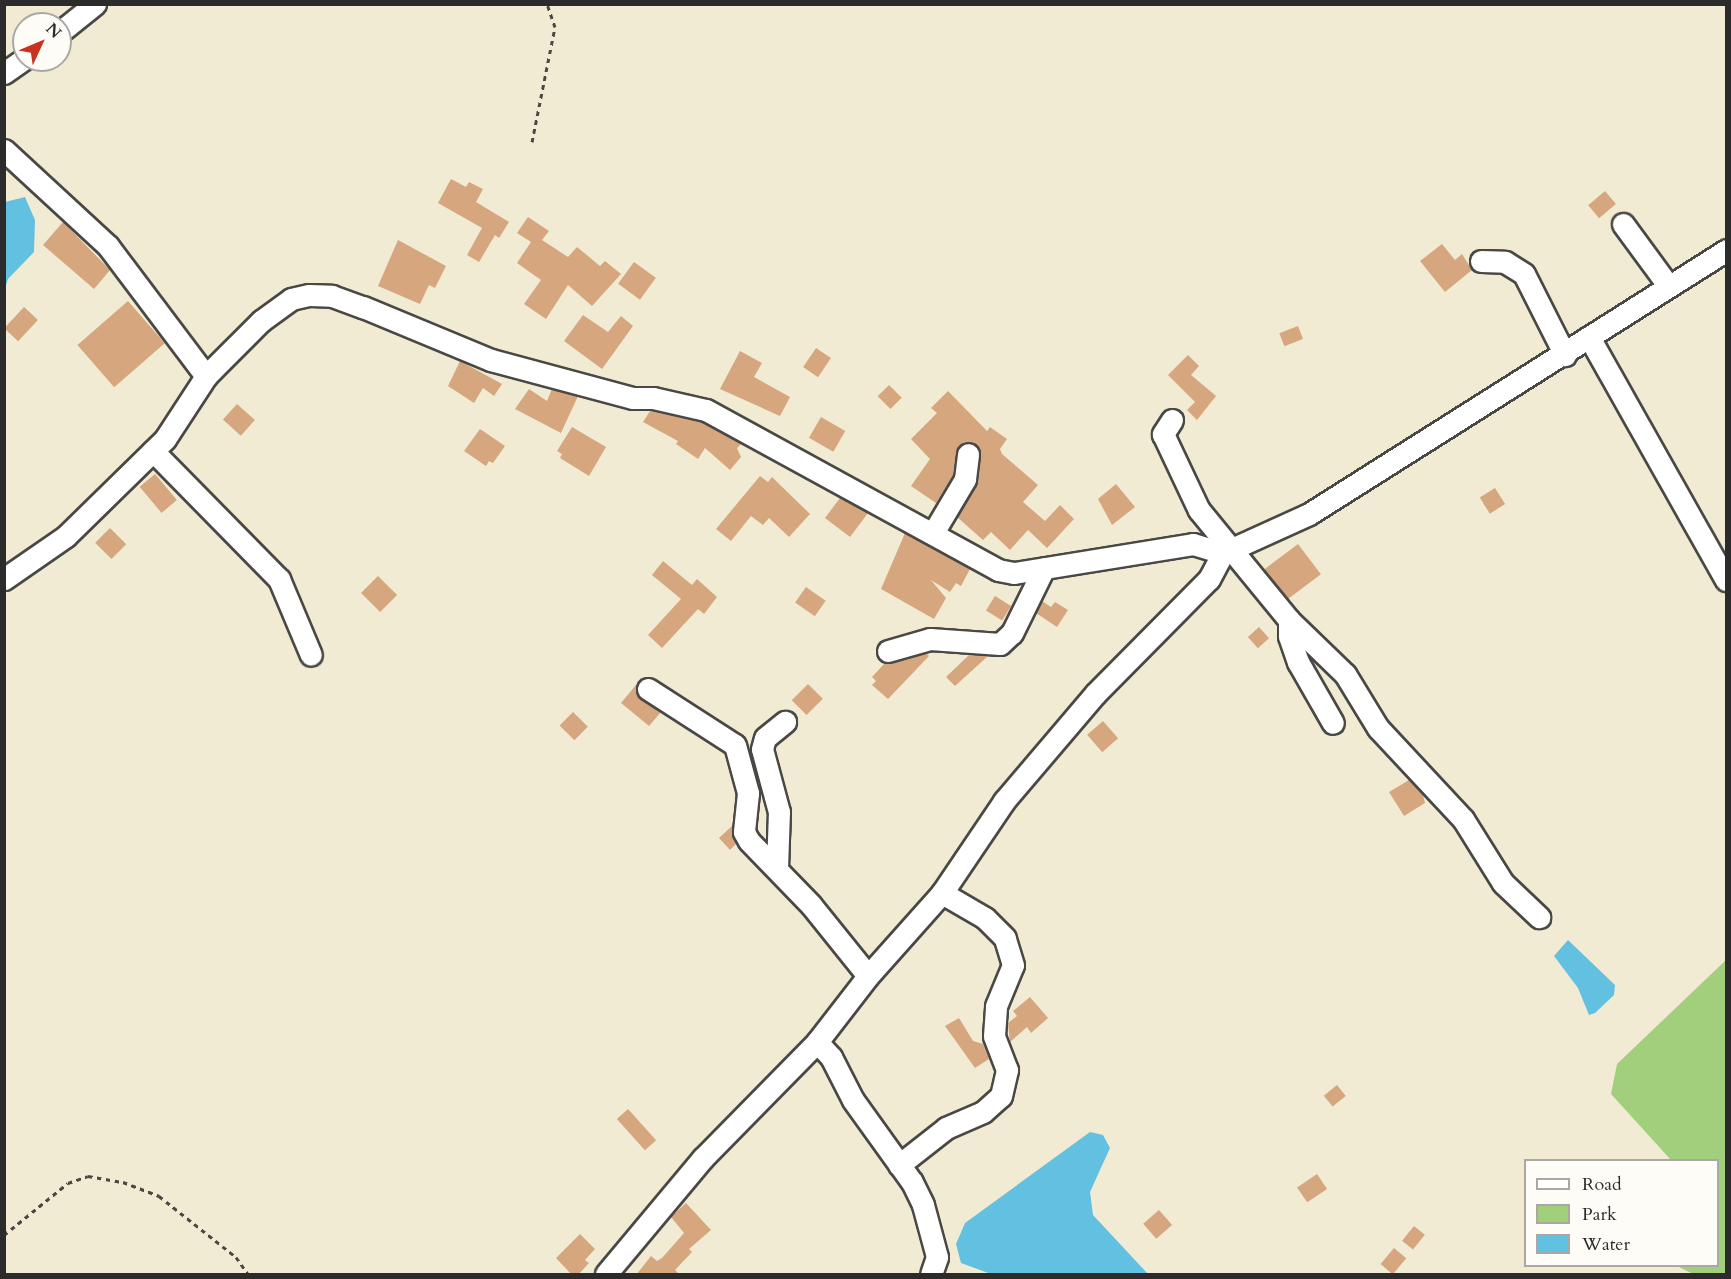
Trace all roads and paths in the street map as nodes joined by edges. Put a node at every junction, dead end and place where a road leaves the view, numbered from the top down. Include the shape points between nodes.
1 (95, 4) edge
2 (547, 4) edge
3 (72, 22) edge
4 (532, 142) dead end
5 (4, 150) edge
6 (1623, 224) dead end
7 (1726, 250) edge
8 (1481, 261) dead end
9 (1667, 284) junction
10 (1589, 337) junction
11 (1565, 355) junction
12 (206, 376) junction
13 (1172, 420) dead end
14 (153, 451) junction
15 (968, 454) dead end
16 (933, 533) junction
17 (1229, 551) junction
18 (1723, 567) edge
19 (1044, 568) junction
20 (4, 579) edge
21 (1289, 620) junction
22 (888, 651) dead end
23 (311, 655) dead end
24 (648, 689) dead end
25 (785, 722) dead end
26 (1333, 723) dead end
27 (777, 868) junction
28 (942, 893) junction
29 (1539, 917) dead end
30 (867, 976) junction
31 (817, 1042) junction
32 (899, 1165) junction
33 (4, 1235) edge
34 (615, 1270) edge
35 (248, 1275) edge
36 (931, 1275) edge

1 - 3 street
2 - 4 path via 555,27
5 - 12 street via 108,246
6 - 9 street
7 - 9 street
8 - 11 street via 1505,262 1524,274
9 - 10 street
10 - 11 street
10 - 18 street
11 - 17 street via 1309,514
12 - 14 street via 174,429
12 - 16 street via 278,307 309,295 332,296 491,360 633,398 653,398 706,410
13 - 17 street via 1163,434 1175,464 1206,523
14 - 20 street via 66,536
14 - 23 street via 279,579
15 - 16 street via 965,479
16 - 19 street via 998,570 1014,573
17 - 19 street via 1193,544
17 - 21 street
17 - 28 street via 1209,579 1095,694 1004,801
19 - 22 street via 1012,633 1000,644 930,639
21 - 26 street via 1289,636 1298,662
21 - 29 street via 1345,674 1378,728 1463,819 1503,883
24 - 27 street via 735,745 748,793 744,832
25 - 27 street via 765,738 762,749 779,812
27 - 30 street
28 - 30 street
28 - 32 street via 985,918 1005,938 1013,965 996,1006 993,1036 1007,1070 1001,1096 983,1112 946,1128
30 - 31 street
31 - 32 street via 831,1057 853,1100
31 - 34 street via 703,1158
32 - 36 street via 912,1182 931,1228 937,1257
33 - 35 path via 68,1183 88,1176 123,1182 159,1196 236,1257

